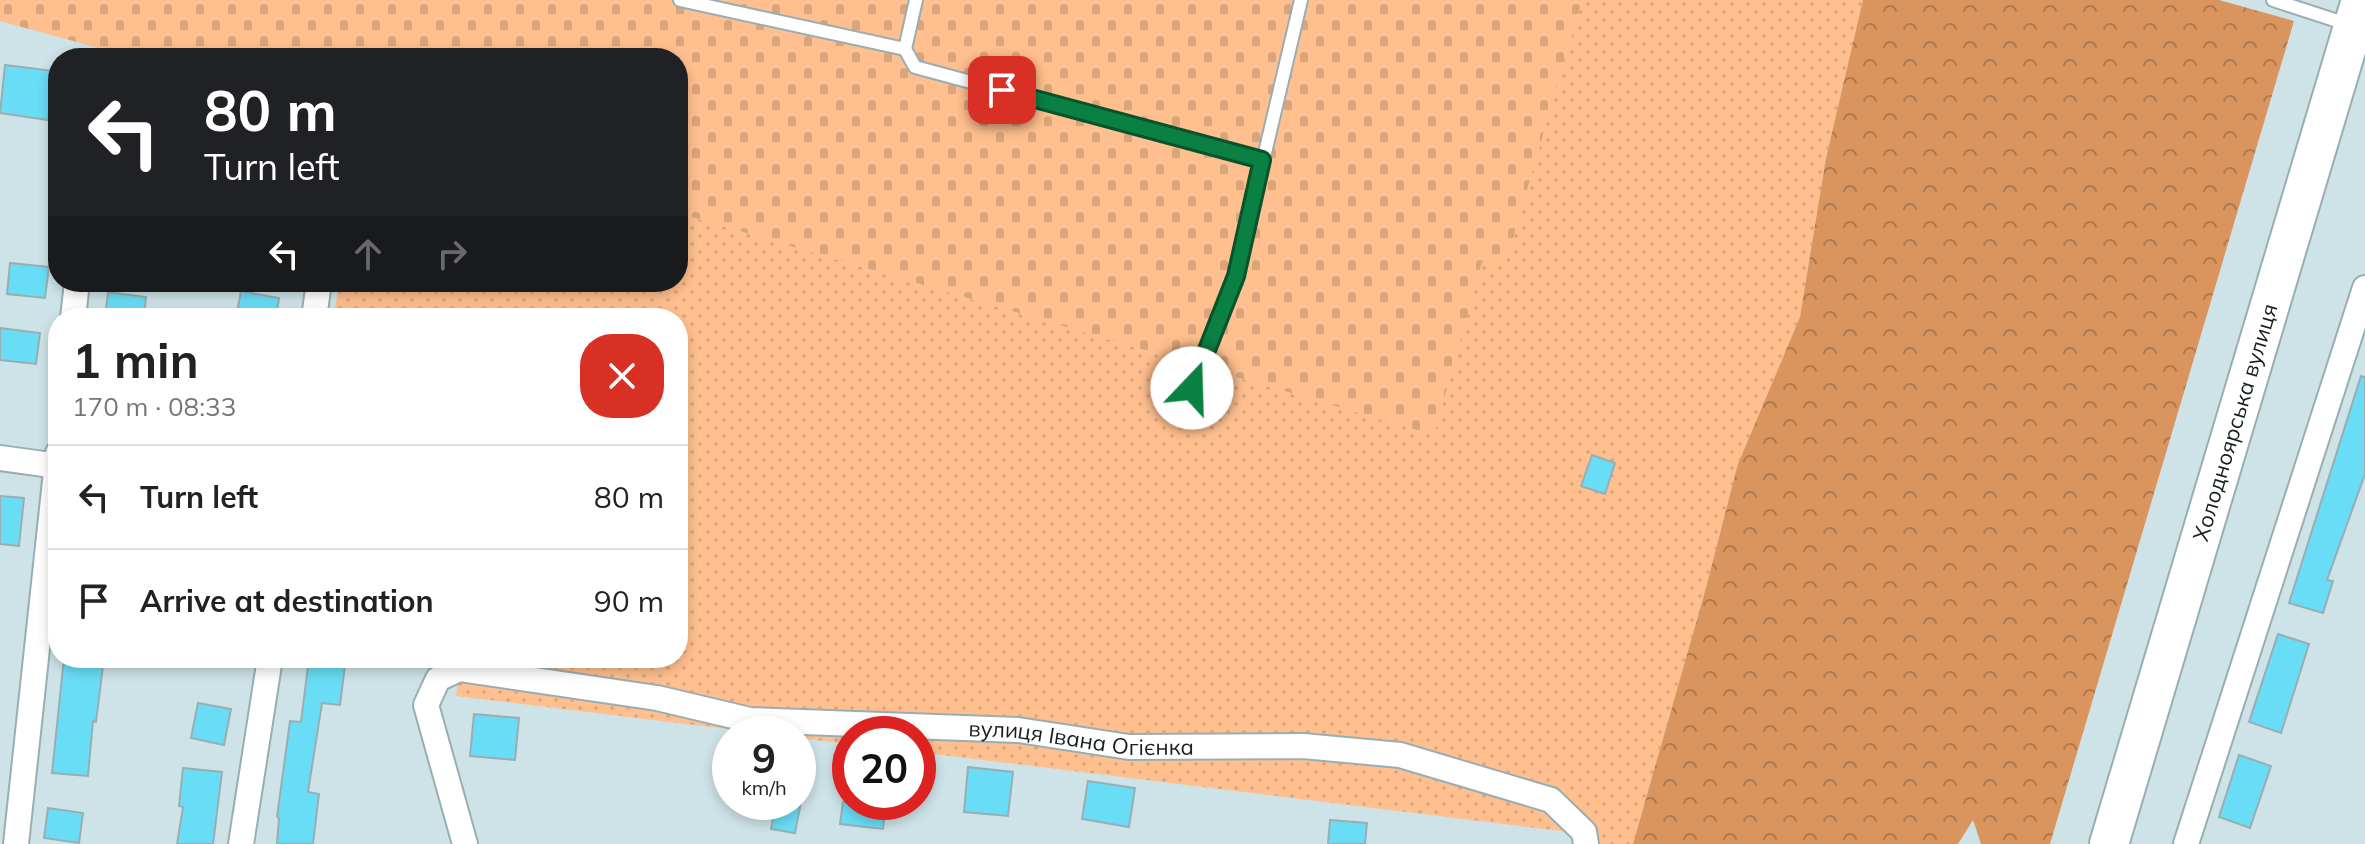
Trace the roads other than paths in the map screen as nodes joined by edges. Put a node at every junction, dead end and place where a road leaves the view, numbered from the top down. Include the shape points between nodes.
1 (680, 0) edge
2 (916, 0) edge
3 (1301, 0) edge
4 (2273, 0) edge
5 (2357, 13) edge
6 (905, 49) junction
7 (1262, 160) junction
8 (2365, 288) edge
9 (1192, 388) dead end
10 (0, 458) edge
11 (48, 461) edge
12 (48, 553) edge
13 (268, 668) edge
14 (16, 844) edge
15 (241, 844) edge
16 (465, 844) edge
17 (1586, 844) edge
18 (2109, 844) edge
19 (2186, 844) edge

1 - 6 lane
2 - 6 lane
3 - 7 lane
4 - 5 lane
5 - 18 main road, Холодноярська вулиця
6 - 7 lane via 915,67
7 - 9 lane via 1236,276
8 - 19 street
10 - 11 street
12 - 14 street
13 - 15 street
16 - 17 street, вулиця Івана Огієнка via 426,705 438,679 459,669 657,698 750,720 1018,730 1129,747 1303,746 1400,755 1551,800 1584,832

